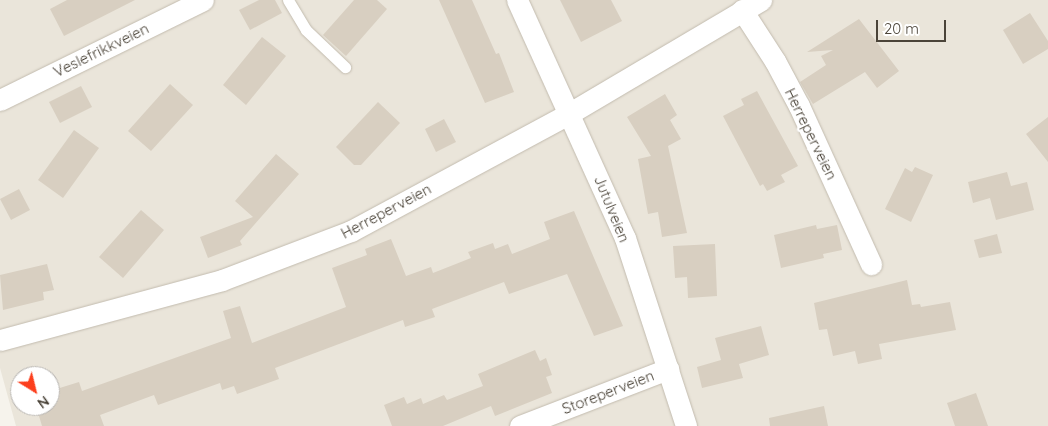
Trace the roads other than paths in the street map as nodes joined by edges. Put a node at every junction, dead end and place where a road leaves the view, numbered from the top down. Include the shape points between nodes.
1 (203, 0) edge
2 (288, 0) edge
3 (517, 0) edge
4 (761, 0) edge
5 (742, 10) junction
6 (345, 67) dead end
7 (0, 100) edge
8 (570, 112) junction
9 (871, 264) dead end
10 (0, 340) edge
11 (668, 369) junction
12 (520, 426) edge
13 (686, 426) edge

1 - 7 street, Veslefrikkveien
2 - 6 lane via 306,30
3 - 8 street, Jutulveien
4 - 5 street, Herreperveien
5 - 8 street, Herreperveien
5 - 9 street, Herreperveien via 799,106
8 - 10 street, Herreperveien via 351,231 298,253 151,301
8 - 11 street, Jutulveien via 625,238
11 - 12 street, Storeperveien
11 - 13 street, Jutulveien

